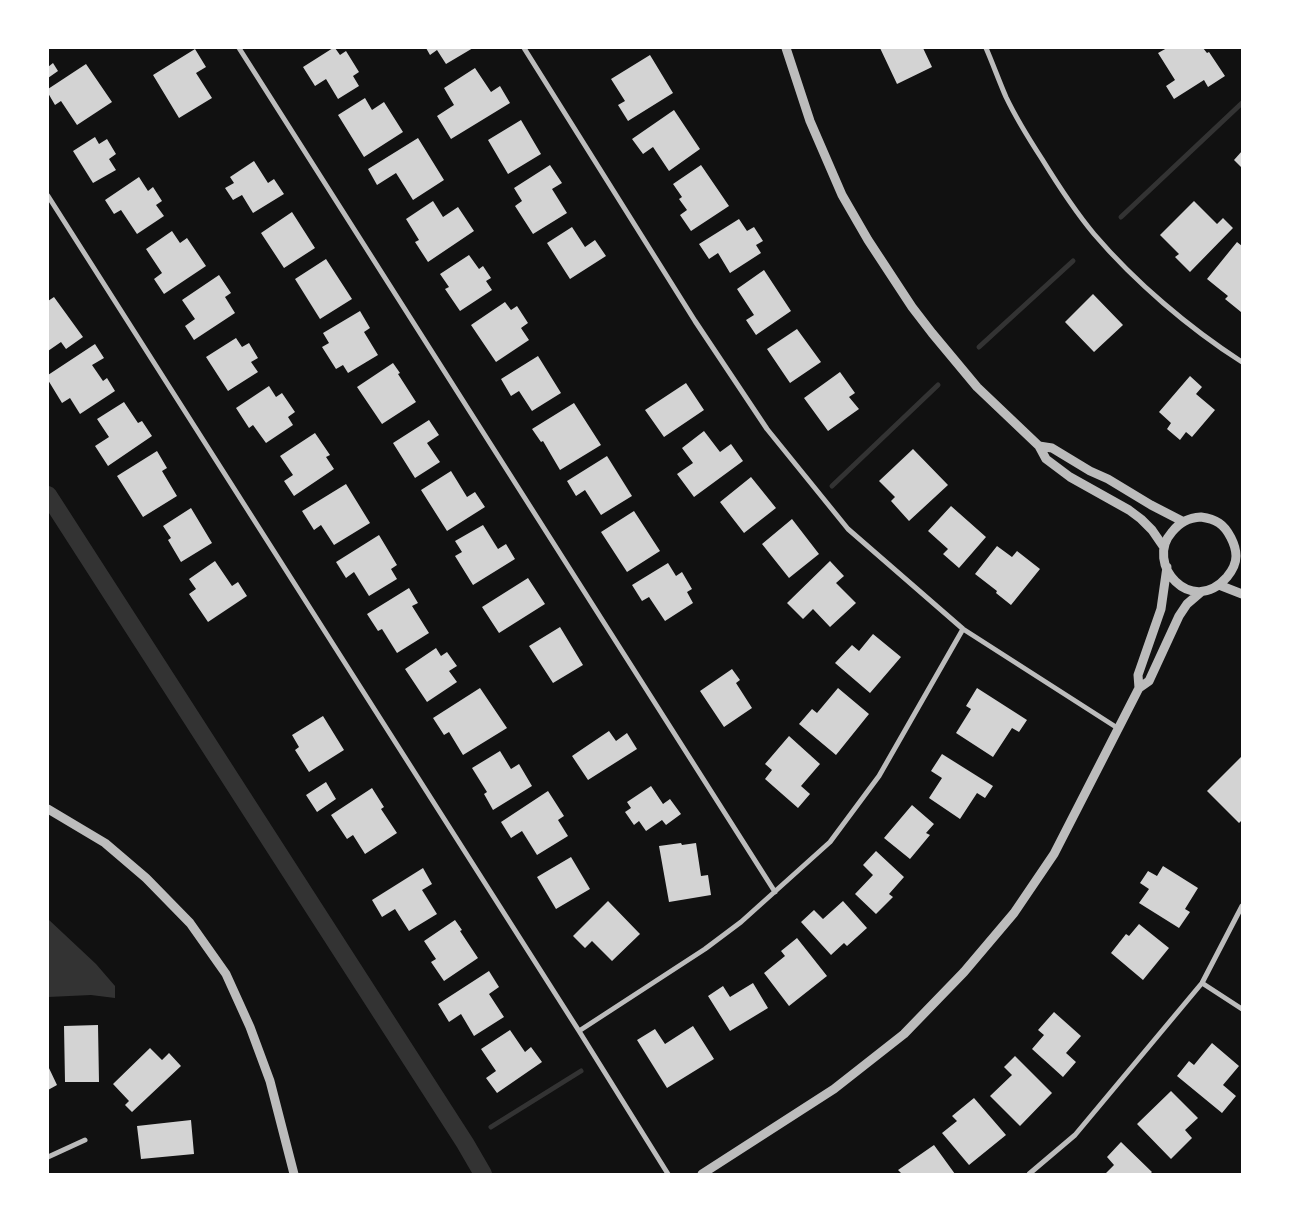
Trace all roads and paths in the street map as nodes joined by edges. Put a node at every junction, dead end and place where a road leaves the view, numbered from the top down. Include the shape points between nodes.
1 (239, 48) edge
2 (524, 48) edge
3 (786, 48) edge
4 (986, 48) edge
5 (48, 196) edge
6 (1242, 362) edge
7 (1039, 446) junction
8 (1182, 521) junction
9 (1163, 546) junction
10 (1239, 559) edge
11 (1167, 566) junction
12 (1219, 585) junction
13 (1201, 592) junction
14 (1242, 594) edge
15 (963, 629) junction
16 (1139, 688) junction
17 (1119, 729) junction
18 (48, 809) edge
19 (775, 892) junction
20 (1242, 906) edge
21 (1202, 983) junction
22 (1242, 1009) edge
23 (579, 1030) junction
24 (85, 1140) dead end
25 (48, 1157) edge
26 (294, 1174) edge
27 (668, 1174) edge
28 (702, 1174) edge
29 (1029, 1174) edge

1 - 19 street
2 - 15 street via 767,429 848,530
3 - 7 street via 810,122 842,195 868,240 932,333 977,386
4 - 6 street via 1025,132 1094,233 1138,280 1191,325
5 - 23 street
7 - 8 street via 1052,448
7 - 9 street via 1046,459 1070,477 1141,519
8 - 9 street
8 - 10 street via 1201,517 1211,518 1220,524 1229,535
9 - 11 street
10 - 12 street
11 - 13 street via 1180,586
11 - 16 street via 1161,609 1138,675
12 - 13 street
12 - 14 street
13 - 16 street via 1178,616 1149,681
15 - 17 street
15 - 19 street via 879,776 830,842
16 - 17 street
17 - 28 street via 1054,854 1014,913 964,972 904,1034 834,1089
18 - 26 street via 105,843 146,878 190,923 226,974 270,1081
19 - 23 street via 705,949
20 - 21 street
21 - 22 street
21 - 29 street via 1075,1134
23 - 27 street
24 - 25 street

